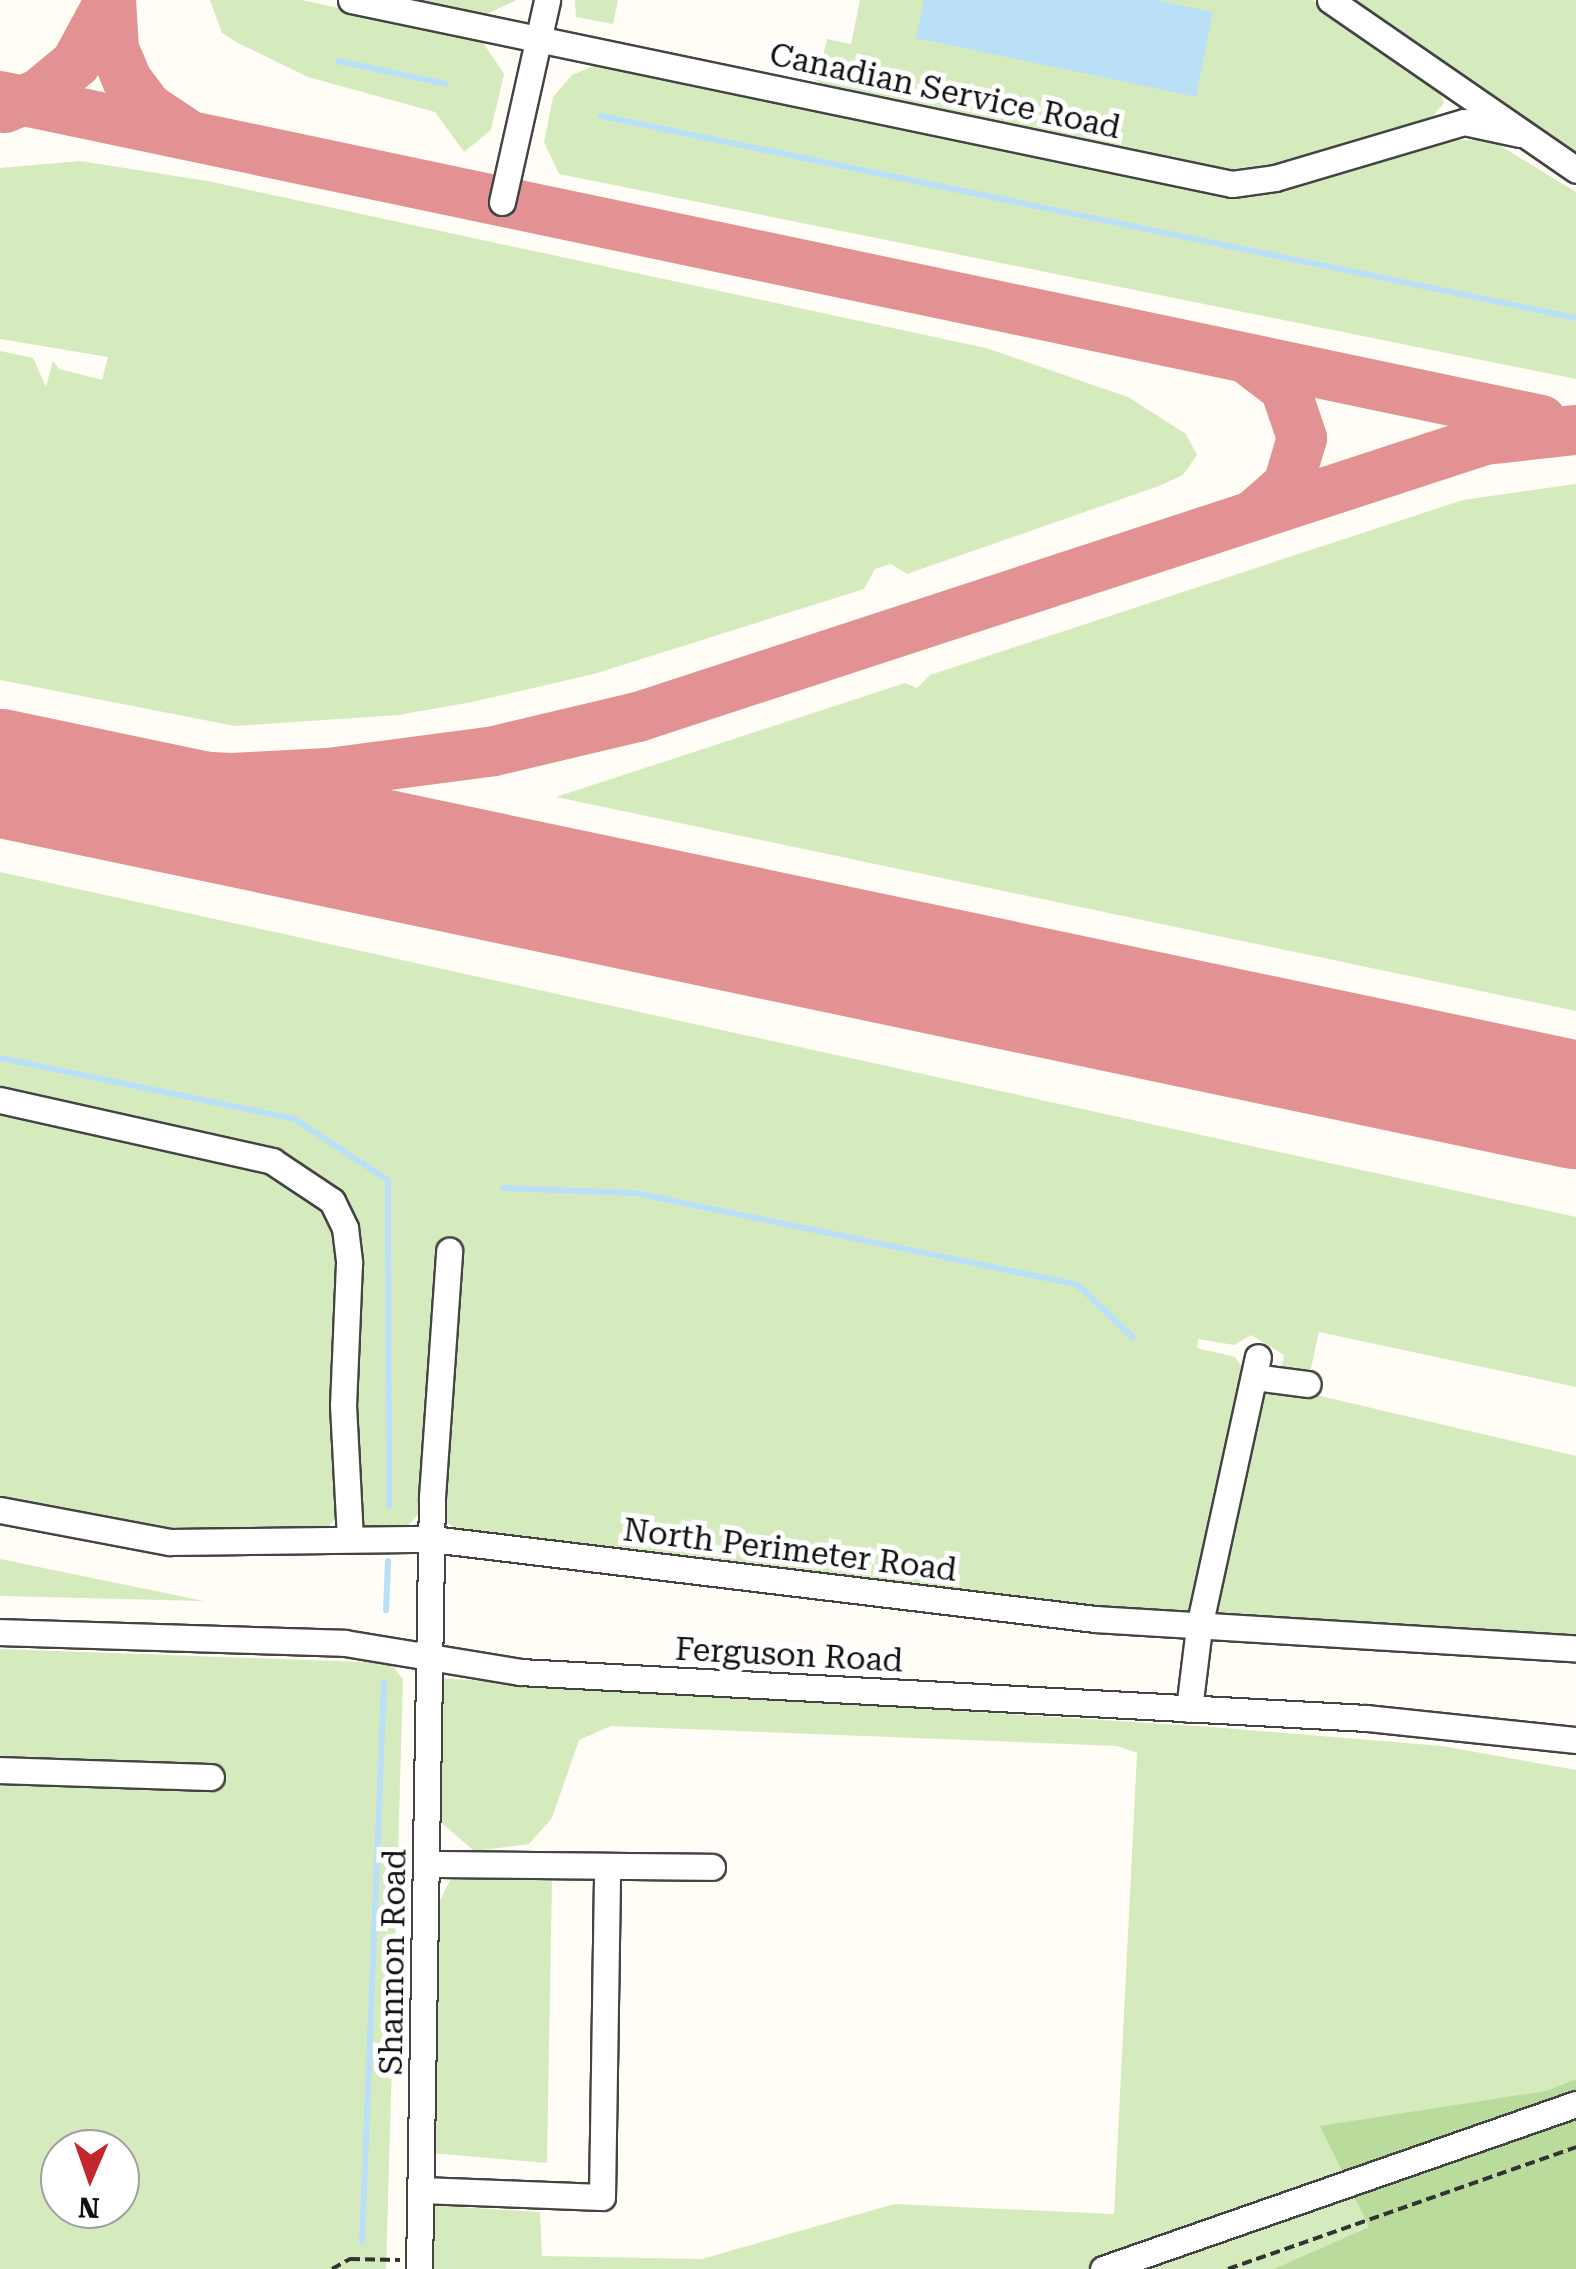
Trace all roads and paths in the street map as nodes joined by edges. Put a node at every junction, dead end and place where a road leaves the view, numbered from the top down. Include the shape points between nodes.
1 (351, 0) edge
2 (546, 0) edge
3 (1330, 0) edge
4 (538, 40) junction
5 (1520, 134) junction
6 (1576, 170) edge
7 (502, 202) dead end
8 (0, 1100) edge
9 (449, 1251) dead end
10 (1308, 1384) dead end
11 (0, 1510) edge
12 (350, 1537) junction
13 (432, 1538) junction
14 (1199, 1627) junction
15 (0, 1632) edge
16 (1576, 1648) edge
17 (432, 1656) junction
18 (1190, 1709) junction
19 (1576, 1740) edge
20 (0, 1770) edge
21 (211, 1777) dead end
22 (428, 1864) junction
23 (608, 1868) junction
24 (712, 1868) dead end
25 (1576, 2104) edge
26 (1576, 2146) edge
27 (421, 2190) junction
28 (420, 2265) edge
29 (332, 2269) edge
30 (1103, 2269) edge
31 (1228, 2269) edge

1 - 4 street, Canadian Service Road
2 - 4 street
3 - 5 street
4 - 5 street, Canadian Service Road via 1232,184 1275,178 1464,122
4 - 7 street
5 - 6 street
8 - 12 street via 272,1161 332,1201 346,1228 350,1263 343,1421
9 - 13 street, Shannon Road
10 - 14 street via 1256,1367
11 - 12 street, North Perimeter Road via 170,1542
12 - 13 street, North Perimeter Road
13 - 14 street, North Perimeter Road
13 - 17 street, Shannon Road
14 - 16 street, North Perimeter Road
14 - 18 street
15 - 17 street, Ferguson Road via 345,1643
17 - 18 street, Ferguson Road via 520,1672
17 - 22 street, Shannon Road
18 - 19 street, Ferguson Road via 1366,1718
20 - 21 street
22 - 23 street
22 - 27 street, Shannon Road
23 - 24 street
23 - 27 street via 602,2197
25 - 30 street
26 - 31 path
27 - 28 street, Shannon Road
28 - 29 path via 350,2259

